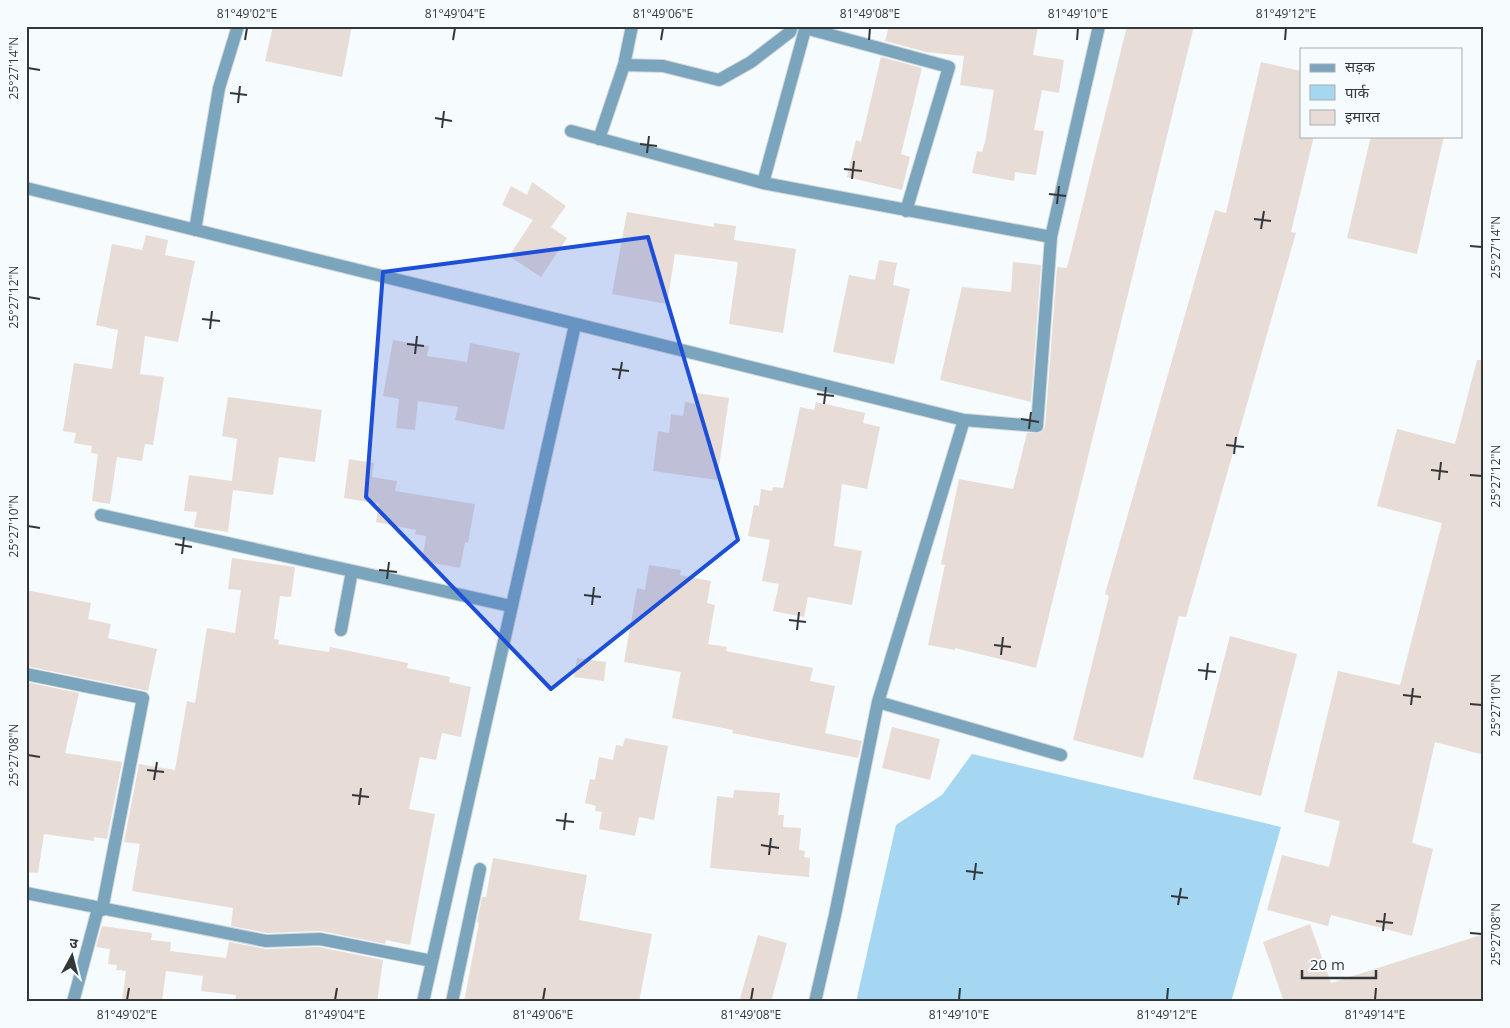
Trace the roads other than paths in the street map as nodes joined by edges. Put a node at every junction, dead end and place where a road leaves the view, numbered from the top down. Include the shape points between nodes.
1 (238, 26) edge
2 (632, 26) edge
3 (792, 26) edge
4 (1099, 26) edge
5 (806, 27) edge
6 (624, 65) junction
7 (571, 132) dead end
8 (599, 139) junction
9 (763, 183) junction
10 (26, 188) edge
11 (906, 210) junction
12 (195, 230) junction
13 (1051, 237) junction
14 (575, 325) junction
15 (964, 420) junction
16 (101, 515) dead end
17 (352, 571) junction
18 (510, 606) junction
19 (342, 630) dead end
20 (26, 674) edge
21 (878, 702) junction
22 (1061, 755) dead end
23 (480, 869) dead end
24 (26, 893) edge
25 (100, 909) junction
26 (432, 960) junction
27 (73, 1002) edge
28 (423, 1002) edge
29 (452, 1002) edge
30 (815, 1002) edge

1 - 12 street via 219,88
2 - 6 street
3 - 6 street via 790,32 751,62 719,80 663,66
4 - 13 street
5 - 9 street
5 - 11 street via 949,67
6 - 8 street
7 - 8 street
8 - 9 street
9 - 11 street
10 - 12 street
11 - 13 street
12 - 14 street
13 - 15 street via 1037,426
14 - 15 street
14 - 18 street
15 - 21 street
16 - 17 street
17 - 18 street
17 - 19 street
18 - 26 street
20 - 25 street via 143,698
21 - 22 street
21 - 30 street
23 - 29 street
24 - 25 street
25 - 26 street via 266,941 320,939
25 - 27 street
26 - 28 street

